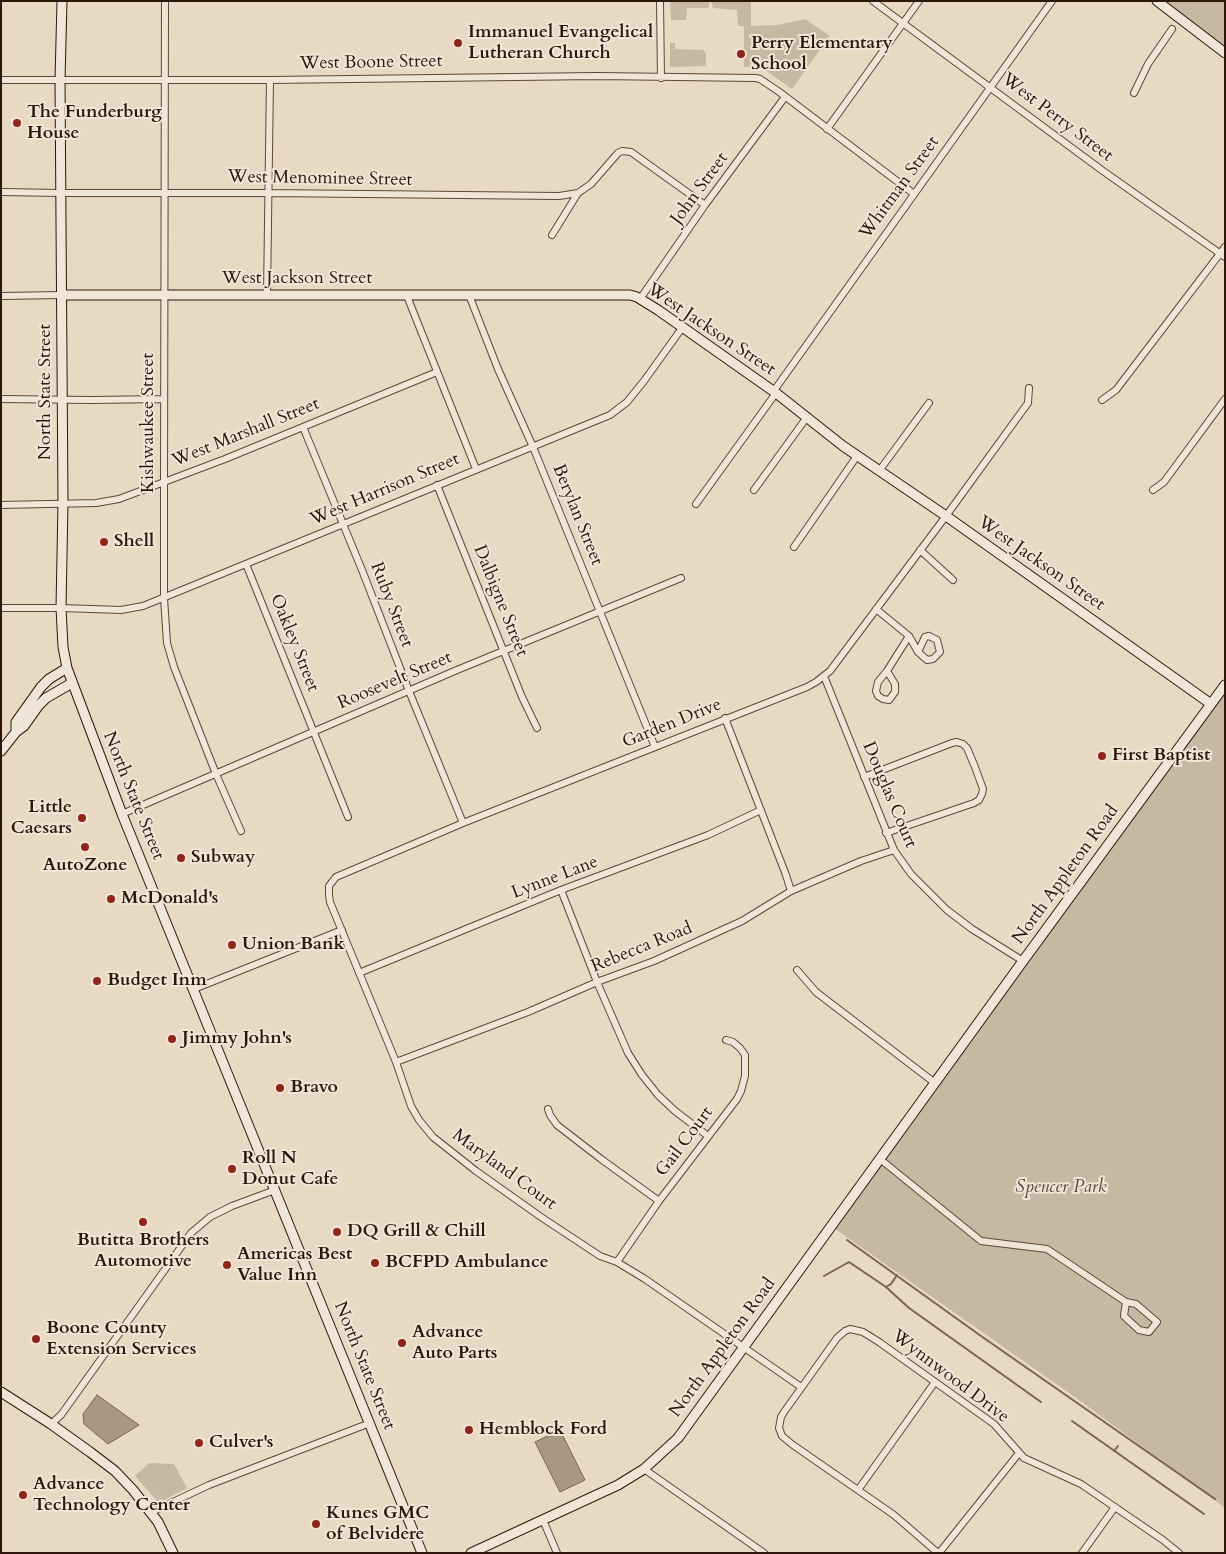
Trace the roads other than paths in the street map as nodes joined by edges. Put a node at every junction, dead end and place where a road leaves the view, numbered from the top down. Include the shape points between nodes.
1 (62, 1) edge
2 (165, 1) edge
3 (660, 1) edge
4 (873, 1) edge
5 (919, 1) edge
6 (1052, 1) edge
7 (1157, 1) edge
8 (903, 23) junction
9 (1172, 29) dead end
10 (1225, 52) edge
11 (660, 78) junction
12 (1, 80) edge
13 (60, 80) junction
14 (164, 80) junction
15 (270, 80) junction
16 (990, 87) junction
17 (1134, 93) dead end
18 (785, 97) junction
19 (827, 129) junction
20 (1, 192) edge
21 (61, 193) junction
22 (164, 193) junction
23 (268, 193) junction
24 (578, 193) junction
25 (914, 194) junction
26 (705, 205) junction
27 (552, 234) dead end
28 (1225, 247) edge
29 (1222, 255) edge
30 (164, 294) junction
31 (267, 295) junction
32 (469, 295) junction
33 (1, 296) edge
34 (62, 296) junction
35 (407, 296) junction
36 (640, 299) junction
37 (682, 328) junction
38 (437, 372) junction
39 (1029, 388) dead end
40 (774, 392) junction
41 (1, 399) edge
42 (62, 399) junction
43 (164, 399) junction
44 (1225, 399) edge
45 (1102, 400) dead end
46 (929, 403) dead end
47 (807, 417) junction
48 (303, 427) junction
49 (533, 447) junction
50 (857, 456) junction
51 (476, 469) junction
52 (879, 471) junction
53 (164, 482) junction
54 (437, 485) junction
55 (754, 490) dead end
56 (1152, 490) dead end
57 (63, 503) junction
58 (696, 504) dead end
59 (1, 505) edge
60 (946, 516) junction
61 (342, 524) junction
62 (794, 547) dead end
63 (920, 550) junction
64 (246, 564) junction
65 (681, 578) dead end
66 (953, 580) dead end
67 (164, 598) junction
68 (1, 608) edge
69 (61, 608) junction
70 (876, 609) junction
71 (599, 611) junction
72 (909, 636) junction
73 (504, 651) junction
74 (918, 652) dead end
75 (67, 668) junction
76 (887, 671) dead end
77 (824, 676) junction
78 (72, 683) junction
79 (1225, 685) edge
80 (409, 691) junction
81 (1210, 704) junction
82 (725, 718) junction
83 (537, 728) dead end
84 (16, 732) junction
85 (314, 732) junction
86 (655, 747) junction
87 (1, 751) edge
88 (216, 774) junction
89 (864, 777) junction
90 (761, 810) junction
91 (122, 814) junction
92 (348, 817) dead end
93 (463, 823) junction
94 (241, 831) dead end
95 (886, 833) junction
96 (894, 850) junction
97 (343, 874) joint
98 (561, 890) junction
99 (791, 891) junction
100 (342, 930) junction
101 (1023, 961) junction
102 (797, 970) dead end
103 (359, 972) junction
104 (597, 982) junction
105 (194, 989) junction
106 (726, 1040) dead end
107 (396, 1062) junction
108 (935, 1083) junction
109 (548, 1109) dead end
110 (708, 1136) junction
111 (880, 1159) junction
112 (275, 1190) junction
113 (659, 1201) junction
114 (617, 1262) junction
115 (1126, 1302) junction
116 (744, 1347) junction
117 (935, 1382) junction
118 (801, 1387) junction
119 (1, 1392) edge
120 (370, 1423) junction
121 (51, 1424) junction
122 (1019, 1453) junction
123 (644, 1469) junction
124 (858, 1490) junction
125 (1115, 1507) junction
126 (149, 1509) junction
127 (543, 1520) junction
128 (759, 1551) edge
129 (173, 1553) edge
130 (422, 1553) edge
131 (471, 1553) edge
132 (557, 1553) edge
133 (938, 1553) edge
134 (1082, 1553) edge
135 (1179, 1553) edge

1 - 13 main road, North State Street
2 - 14 street, Kishwaukee Street
3 - 11 street
4 - 8 street, West Perry Street
5 - 8 street
6 - 16 street, Whitman Street
7 - 10 main road
8 - 16 street, West Perry Street
8 - 19 street
9 - 17 street via 1148,64
11 - 15 street, West Boone Street via 545,76
11 - 18 street, West Boone Street via 756,78
12 - 13 street, West Boone Street
13 - 14 street, West Boone Street
13 - 21 main road, North State Street
14 - 15 street, West Boone Street
14 - 22 street, Kishwaukee Street
15 - 23 street
16 - 25 street, Whitman Street
16 - 29 street, West Perry Street
18 - 19 street, West Boone Street
18 - 26 street, John Street
19 - 25 street, West Boone Street
20 - 21 street, West Menominee Street
21 - 22 street, West Menominee Street
21 - 34 main road, North State Street
22 - 23 street, West Menominee Street
22 - 30 street, Kishwaukee Street
23 - 24 street, West Menominee Street via 559,196
23 - 31 street
24 - 26 street via 622,151 631,152
24 - 27 street
25 - 40 street, Whitman Street
26 - 36 street, John Street
28 - 29 street
29 - 45 street via 1116,390
30 - 31 main road, West Jackson Street
30 - 34 main road, West Jackson Street
30 - 43 street, Kishwaukee Street
31 - 35 main road, West Jackson Street
32 - 35 main road, West Jackson Street
32 - 36 main road, West Jackson Street via 630,295
32 - 49 street, Berylan Street
33 - 34 street
34 - 42 main road, North State Street
35 - 38 street
36 - 37 main road, West Jackson Street
37 - 40 main road, West Jackson Street
37 - 49 street, West Harrison Street via 627,402 610,415
38 - 48 street, West Marshall Street
38 - 51 street
39 - 60 street, Garden Drive via 1028,403
40 - 47 main road, West Jackson Street
40 - 58 street, Whitman Street
41 - 42 street
42 - 43 street
42 - 57 main road, North State Street
43 - 53 street, Kishwaukee Street
44 - 56 street via 1164,482
46 - 52 street
47 - 50 main road, West Jackson Street
47 - 55 street
48 - 53 street, West Marshall Street
48 - 61 street, Ruby Street
49 - 51 street, West Harrison Street
49 - 71 street, Berylan Street
50 - 52 main road, West Jackson Street
50 - 62 street
51 - 54 street, West Harrison Street
52 - 60 main road, West Jackson Street
53 - 57 street, West Marshall Street via 119,499
53 - 67 street, Kishwaukee Street
54 - 61 street, West Harrison Street
54 - 73 street, Dalbigne Street
57 - 59 street, West Marshall Street
57 - 69 main road, North State Street
60 - 63 street, Garden Drive
60 - 81 main road, West Jackson Street
61 - 64 street, West Harrison Street
61 - 80 street, Ruby Street
63 - 66 street
63 - 70 street, Garden Drive
64 - 67 street, West Harrison Street
64 - 85 street, Oakley Street
65 - 71 street, Roosevelt Street
67 - 69 street, West Harrison Street via 120,610
67 - 88 street, Kishwaukee Street via 167,642 174,667
68 - 69 street, West Harrison Street
69 - 75 main road, North State Street
70 - 72 street
70 - 77 street, Garden Drive
71 - 73 street, Roosevelt Street
71 - 86 street, Berylan Street
72 - 74 street
72 - 76 street
73 - 80 street, Roosevelt Street
73 - 83 street, Dalbigne Street
75 - 78 main road, North State Street
75 - 84 main road via 41,688 16,722
77 - 82 street, Garden Drive via 807,687
77 - 89 street, Douglas Court
78 - 84 main road via 46,698
78 - 91 main road, North State Street
79 - 81 main road, North Appleton Road
80 - 85 street, Roosevelt Street
80 - 93 street, Ruby Street
81 - 101 main road, North Appleton Road
82 - 86 street, Garden Drive
82 - 90 street
84 - 87 main road
85 - 88 street, Roosevelt Street
85 - 92 street, Oakley Street
86 - 93 street, Garden Drive
88 - 91 street, Roosevelt Street
88 - 94 street, Kishwaukee Street
89 - 95 street, Douglas Court
89 - 95 street via 957,742 966,748 975,767 983,788 979,800
90 - 98 street, Lynne Lane via 708,835
90 - 99 street
91 - 105 main road, North State Street
93 - 97 street, Garden Drive
95 - 96 street, Douglas Court
96 - 99 street, Rebecca Road
96 - 101 street, Douglas Court via 911,874 947,910
97 - 100 street, Maryland Court via 329,886 329,895
98 - 103 street, Lynne Lane
98 - 104 street
99 - 104 street, Rebecca Road via 742,921 654,961
100 - 103 street, Maryland Court
100 - 105 street
101 - 108 main road, North Appleton Road
102 - 108 street via 816,992
103 - 107 street, Maryland Court
104 - 107 street, Rebecca Road
104 - 110 street via 628,1053 642,1075 675,1111
105 - 112 main road, North State Street
106 - 110 street, Gail Court via 745,1055 745,1076 737,1099
107 - 114 street, Maryland Court via 411,1106 433,1137 541,1217 600,1256
108 - 111 main road, North Appleton Road
109 - 113 street via 557,1124
110 - 113 street, Gail Court
111 - 115 street via 981,1240 1047,1249
111 - 116 main road, North Appleton Road
112 - 120 main road, North State Street
112 - 121 street via 210,1217 192,1233 61,1415
113 - 114 street, Gail Court
114 - 116 street, Maryland Court
115 - 115 street via 1124,1316 1139,1330 1149,1332 1157,1322 1136,1304
116 - 118 street, Maryland Court
116 - 123 main road, North Appleton Road via 678,1438
117 - 118 street, Wynnwood Drive via 863,1332 850,1329 837,1338
117 - 122 street, Wynnwood Drive via 994,1424
117 - 124 street
118 - 124 street via 781,1417 779,1428 782,1436
119 - 121 main road
120 - 126 street via 209,1485 156,1510
120 - 130 main road, North State Street
121 - 126 main road via 115,1471
122 - 125 street, Wynnwood Drive via 1030,1462 1082,1484
122 - 133 street
123 - 127 main road, North Appleton Road via 618,1485
123 - 128 street
124 - 133 street via 894,1515
125 - 134 street
125 - 135 street, Wynnwood Drive
126 - 129 main road
127 - 131 main road, North Appleton Road
127 - 132 street

